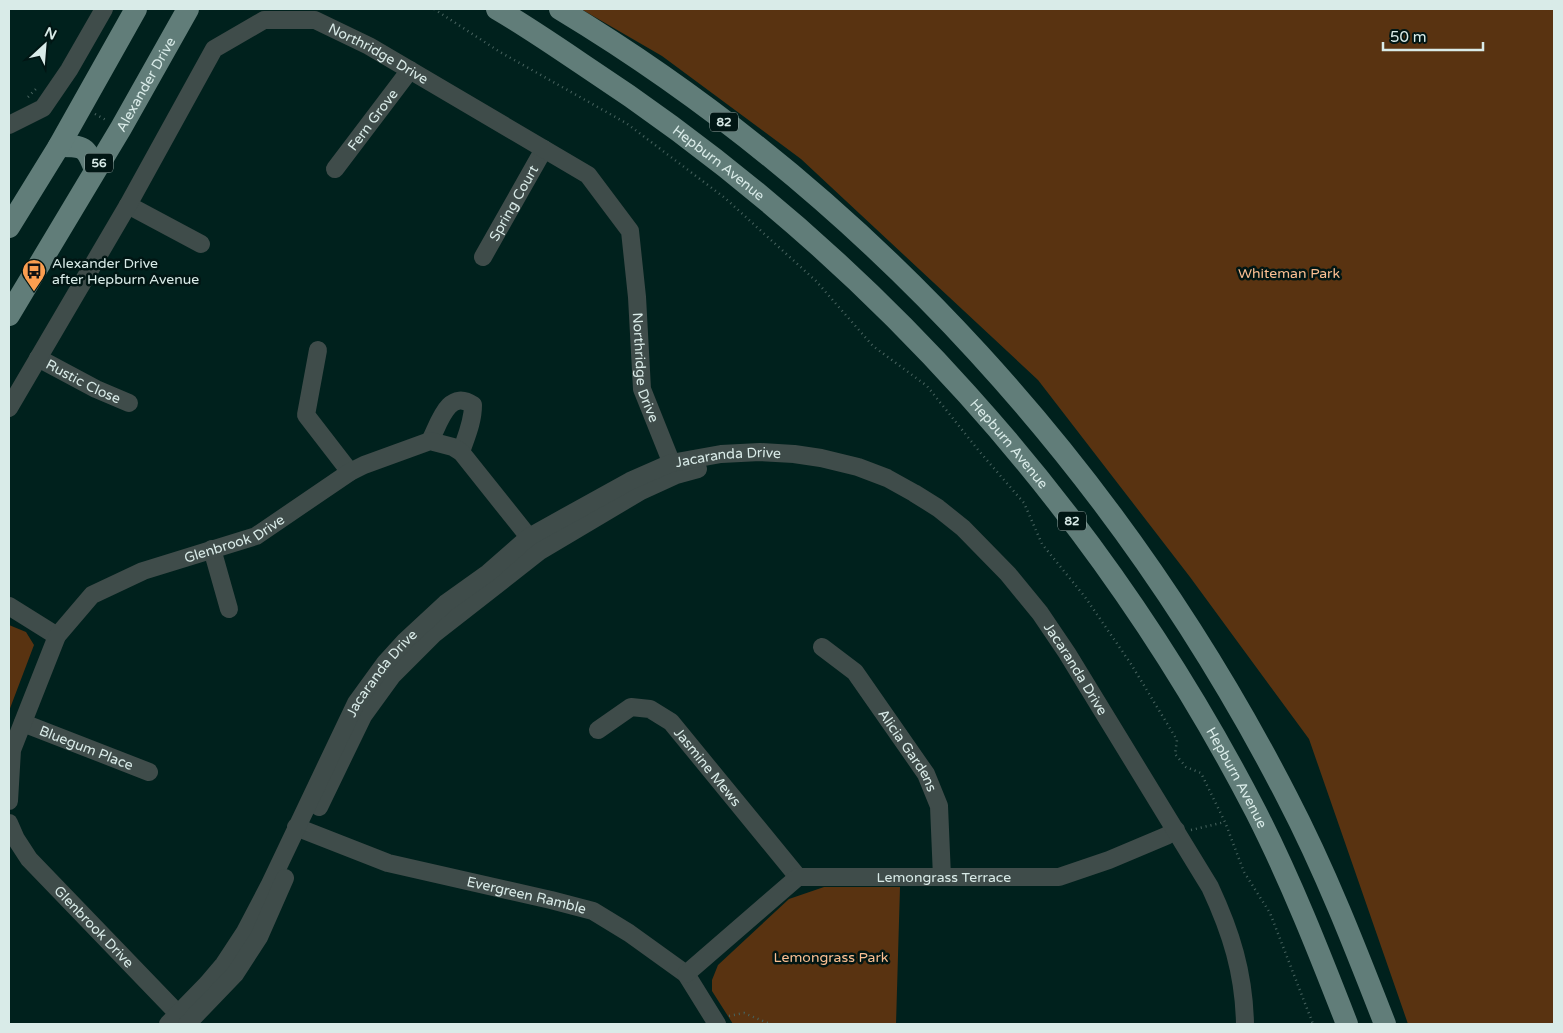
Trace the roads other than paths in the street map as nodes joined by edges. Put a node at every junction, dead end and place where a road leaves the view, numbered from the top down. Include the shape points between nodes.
1 (104, 9) edge
2 (136, 9) edge
3 (188, 9) edge
4 (497, 9) edge
5 (560, 9) edge
6 (410, 70) junction
7 (9, 125) edge
8 (58, 146) junction
9 (544, 149) junction
10 (335, 169) dead end
11 (95, 170) junction
12 (128, 205) junction
13 (9, 227) edge
14 (201, 244) dead end
15 (483, 257) dead end
16 (9, 315) edge
17 (318, 350) dead end
18 (38, 358) junction
19 (129, 403) dead end
20 (9, 408) edge
21 (430, 441) junction
22 (461, 452) junction
23 (674, 469) junction
24 (350, 472) junction
25 (529, 537) junction
26 (212, 549) junction
27 (540, 551) junction
28 (9, 606) edge
29 (229, 609) dead end
30 (57, 636) junction
31 (822, 647) dead end
32 (23, 723) junction
33 (598, 730) dead end
34 (149, 772) dead end
35 (9, 801) edge
36 (9, 823) edge
37 (302, 829) junction
38 (1171, 833) junction
39 (798, 877) junction
40 (942, 877) junction
41 (686, 974) junction
42 (180, 1022) edge
43 (716, 1023) edge
44 (1235, 1024) edge
45 (1245, 1024) edge
46 (1347, 1024) edge
47 (1385, 1024) edge

1 - 7 street via 43,108
2 - 8 main road
3 - 11 main road, Alexander Drive / 56
4 - 46 main road, Hepburn Avenue / 82 via 662,119 800,228 896,318 1020,455 1126,595 1210,729 1284,869
5 - 47 main road, 82 via 683,91 747,139 829,208 933,306 1047,433 1139,554 1227,688 1315,854
6 - 9 street, Northridge Drive
6 - 10 street, Fern Grove
6 - 12 street, Northridge Drive via 315,20 264,20 214,49
8 - 11 main road via 77,146 88,152
8 - 13 main road
9 - 15 street, Spring Court
9 - 23 street, Northridge Drive via 588,175 630,231 642,389
11 - 16 main road, Alexander Drive / 56
12 - 14 street
12 - 18 street, Northridge Drive
17 - 24 street via 306,416
18 - 19 street, Rustic Close
18 - 20 street, Northridge Drive
21 - 22 street
21 - 22 street via 448,406 455,401 466,400 473,405 473,412
21 - 24 street, Glenbrook Drive
22 - 25 street
23 - 25 street, Jacaranda Drive via 622,484
23 - 27 street, Jacaranda Drive
23 - 38 street, Jacaranda Drive via 747,462 790,463 833,470 865,480 904,499 951,531 1014,597 1056,653
24 - 26 street, Glenbrook Drive via 256,536
25 - 27 street
25 - 37 street, Jacaranda Drive via 446,604 386,663 356,703
26 - 29 street
26 - 30 street, Glenbrook Drive via 143,570 92,595
27 - 37 street, Jacaranda Drive via 434,634 392,676 363,716
28 - 30 street
30 - 32 street, Glenbrook Drive
31 - 40 street, Alicia Gardens via 855,672 926,774 939,806
32 - 34 street, Bluegum Place
32 - 35 street, Glenbrook Drive via 12,750
33 - 39 street, Jasmine Mews via 631,707 650,709 671,722
36 - 42 street, Glenbrook Drive via 29,859
37 - 41 street, Evergreen Ramble via 388,863 593,911
37 - 42 street, Jacaranda Drive via 259,937 235,974
38 - 40 street, Lemongrass Terrace via 1059,877
38 - 44 street, Jacaranda Drive via 1221,940 1234,997
38 - 45 street, Jacaranda Drive via 1210,887 1226,920 1239,966
39 - 40 street, Lemongrass Terrace
39 - 41 street
41 - 43 street, Evergreen Ramble

